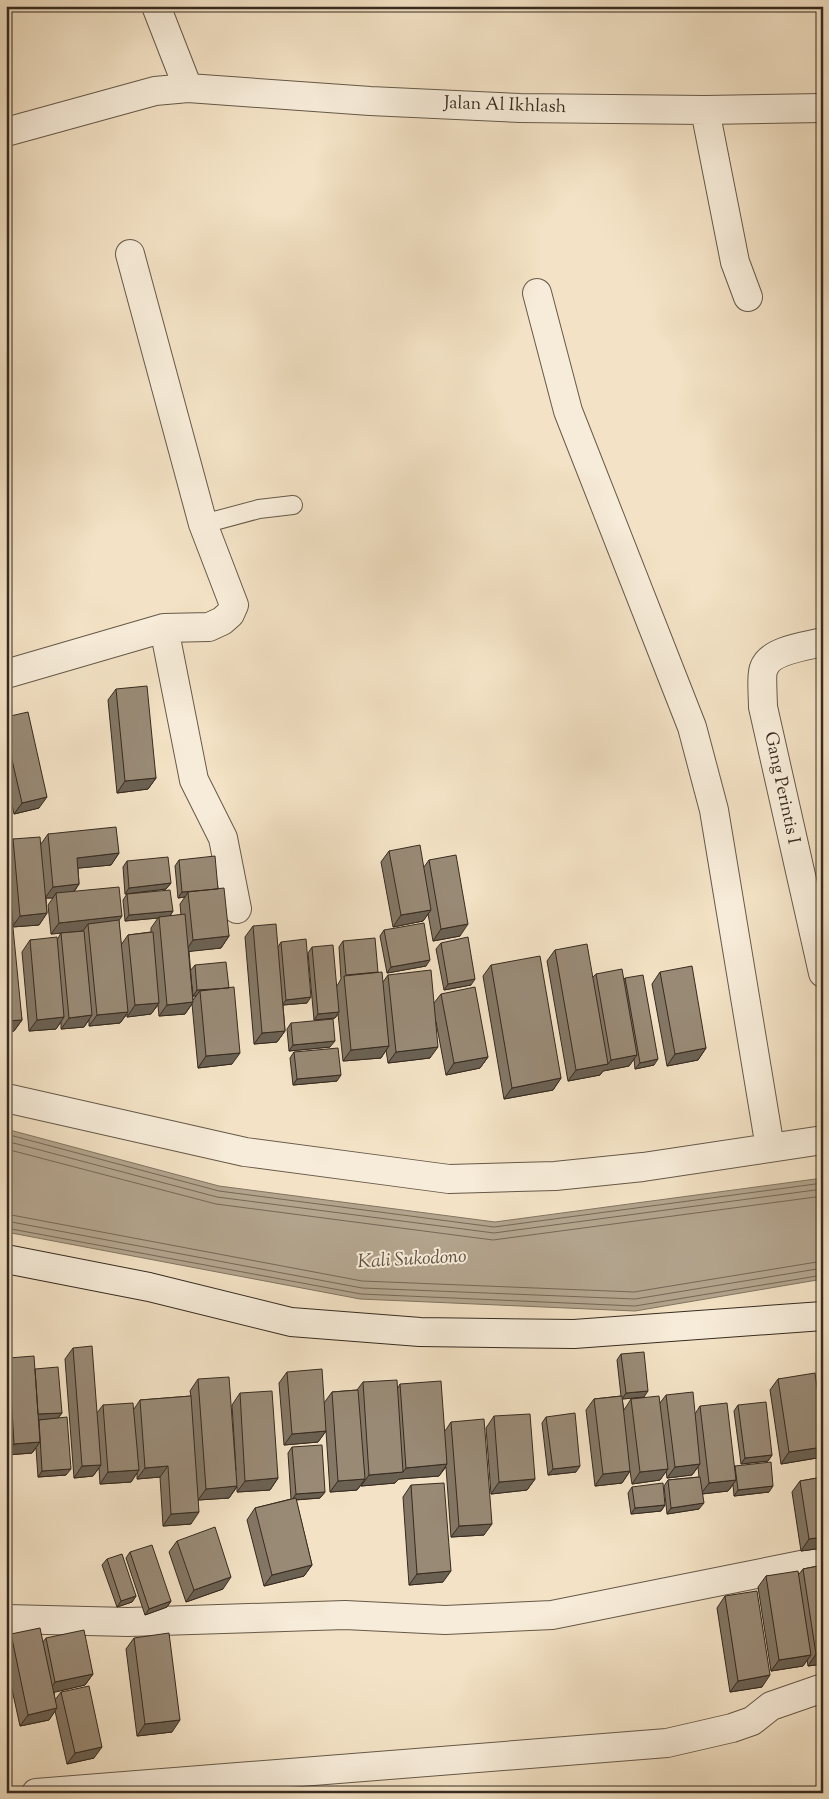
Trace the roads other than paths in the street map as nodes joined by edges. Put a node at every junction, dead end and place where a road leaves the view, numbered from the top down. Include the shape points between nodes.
1 (156, 6) edge
2 (188, 88) junction
3 (823, 108) edge
4 (705, 110) junction
5 (6, 132) edge
6 (130, 254) dead end
7 (537, 293) dead end
8 (748, 297) dead end
9 (292, 505) dead end
10 (203, 524) junction
11 (164, 628) junction
12 (823, 642) edge
13 (6, 674) edge
14 (237, 908) dead end
15 (823, 973) edge
16 (6, 1098) edge
17 (823, 1140) edge
18 (770, 1148) junction
19 (6, 1259) edge
20 (823, 1316) edge
21 (821, 1561) dead end
22 (6, 1620) edge
23 (823, 1688) edge
24 (36, 1793) edge

1 - 2 street
2 - 4 street, Jalan Al Ikhlash via 520,108
2 - 5 street, Jalan Al Ikhlash via 155,91
3 - 4 street, Jalan Al Ikhlash
4 - 8 street via 735,262
6 - 10 street
7 - 18 street via 568,411 692,727 714,810
9 - 10 lane via 259,509
10 - 11 street via 234,605 230,614 209,627
11 - 13 street
11 - 14 street via 194,780 223,838
12 - 15 street, Gang Perintis I via 772,657 764,668 763,692
16 - 18 street via 245,1152 449,1180 555,1176
17 - 18 street
19 - 20 street via 149,1287 291,1322 420,1332 574,1334
21 - 22 street via 552,1615 445,1620 345,1615 128,1622
23 - 24 street via 771,1706 752,1721 667,1743

